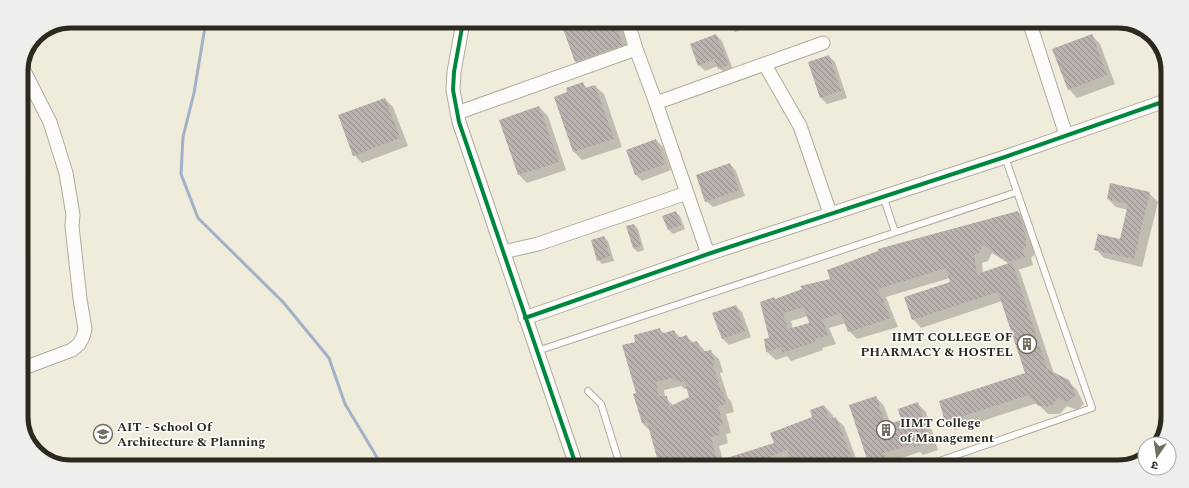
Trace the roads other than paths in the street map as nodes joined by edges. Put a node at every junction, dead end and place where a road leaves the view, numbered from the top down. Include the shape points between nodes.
1 (462, 28) edge
2 (630, 28) edge
3 (1031, 28) edge
4 (823, 44) dead end
5 (636, 49) junction
6 (765, 64) junction
7 (28, 78) edge
8 (1161, 102) edge
9 (656, 104) junction
10 (457, 113) junction
11 (1066, 135) junction
12 (1005, 157) junction
13 (1017, 192) junction
14 (687, 193) junction
15 (883, 196) junction
16 (830, 213) junction
17 (895, 232) junction
18 (503, 252) junction
19 (708, 254) junction
20 (525, 318) junction
21 (536, 351) junction
22 (28, 366) edge
23 (588, 391) dead end
24 (574, 460) edge
25 (618, 460) edge
26 (942, 460) edge

1 - 10 street via 454,72 453,90
2 - 5 street
3 - 11 street
4 - 6 street
5 - 9 street
5 - 10 street
6 - 9 street
6 - 16 street via 800,126
7 - 22 street via 50,122 66,173 85,329 79,344 72,350
8 - 11 street
9 - 14 street
10 - 18 street
11 - 12 street
12 - 13 lane
12 - 15 street
13 - 17 lane
13 - 26 lane via 1092,408
14 - 18 street via 538,244
14 - 19 street
15 - 16 street
15 - 17 lane
16 - 19 street
17 - 21 lane
18 - 20 street
19 - 20 street
20 - 21 street
21 - 24 street
23 - 25 lane via 601,404

